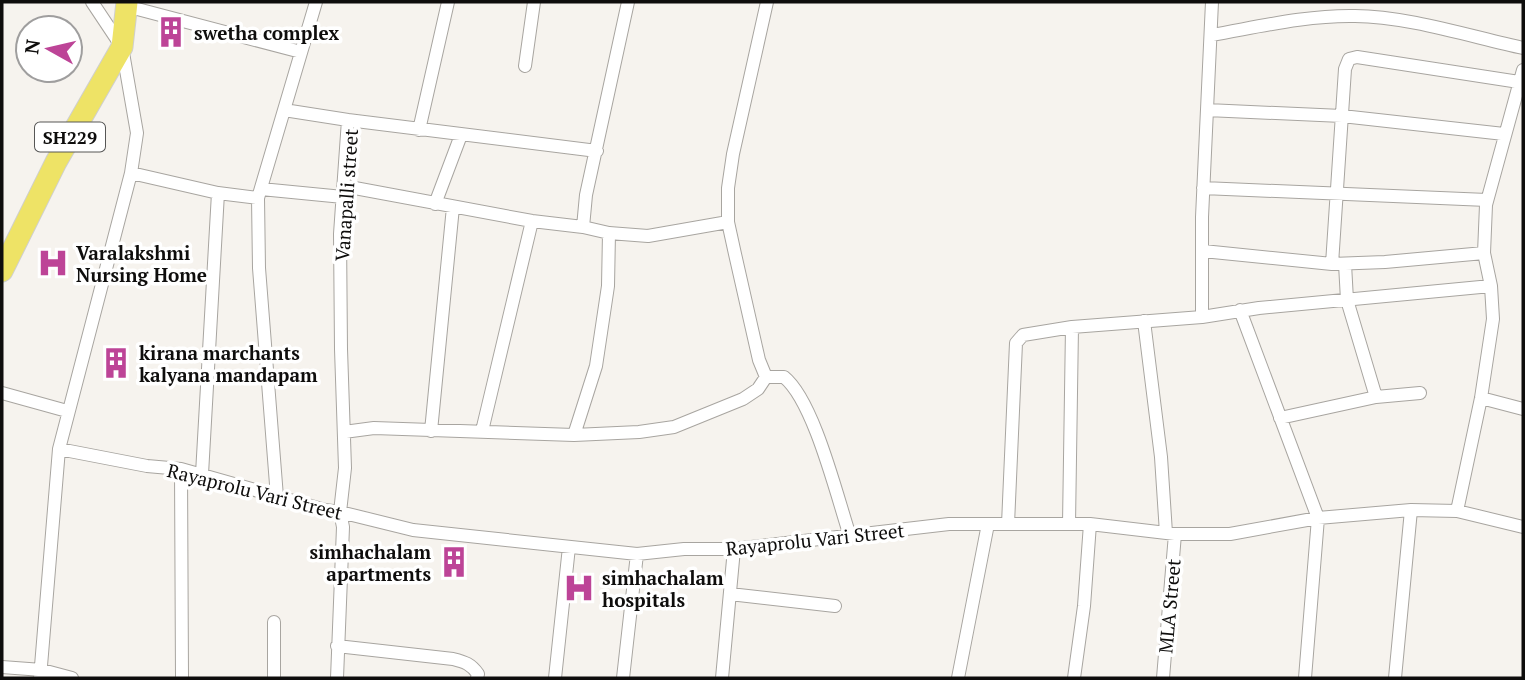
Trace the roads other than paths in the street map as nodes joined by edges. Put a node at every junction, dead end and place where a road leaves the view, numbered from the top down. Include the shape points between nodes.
1 (92, 2) edge
2 (316, 2) edge
3 (448, 2) edge
4 (534, 2) edge
5 (628, 2) edge
6 (767, 2) edge
7 (1212, 2) edge
8 (127, 4) edge
9 (1211, 35) junction
10 (122, 47) junction
11 (1523, 48) edge
12 (301, 52) junction
13 (525, 66) dead end
14 (1521, 76) edge
15 (284, 110) junction
16 (1207, 110) junction
17 (1342, 116) junction
18 (348, 120) junction
19 (419, 130) junction
20 (1504, 134) junction
21 (461, 135) junction
22 (597, 150) junction
23 (131, 173) junction
24 (1203, 188) junction
25 (344, 192) junction
26 (1337, 192) junction
27 (218, 193) junction
28 (259, 193) junction
29 (1487, 200) junction
30 (435, 204) junction
31 (453, 207) junction
32 (532, 222) junction
33 (729, 222) junction
34 (583, 227) junction
35 (609, 233) junction
36 (1203, 251) junction
37 (1485, 253) junction
38 (1339, 264) junction
39 (2, 271) edge
40 (1491, 286) junction
41 (1347, 300) junction
42 (1240, 310) junction
43 (1202, 317) junction
44 (1144, 321) junction
45 (1072, 327) junction
46 (766, 377) junction
47 (2, 393) edge
48 (1420, 393) dead end
49 (1376, 397) junction
50 (1481, 398) junction
51 (1523, 409) edge
52 (67, 411) junction
53 (1280, 418) junction
54 (430, 431) junction
55 (482, 431) junction
56 (344, 432) junction
57 (573, 435) junction
58 (58, 449) junction
59 (181, 469) junction
60 (202, 474) junction
61 (277, 497) junction
62 (1411, 510) junction
63 (1457, 511) junction
64 (340, 512) junction
65 (1318, 518) junction
66 (988, 524) junction
67 (1008, 524) junction
68 (1069, 524) junction
69 (1090, 524) junction
70 (1523, 527) edge
71 (1170, 534) junction
72 (850, 536) junction
73 (569, 547) junction
74 (734, 549) junction
75 (637, 554) junction
76 (730, 594) junction
77 (835, 606) dead end
78 (274, 622) dead end
79 (337, 646) junction
80 (2, 667) edge
81 (41, 674) edge
82 (72, 678) edge
83 (182, 678) edge
84 (274, 678) edge
85 (337, 678) edge
86 (477, 678) edge
87 (555, 678) edge
88 (623, 678) edge
89 (722, 678) edge
90 (958, 678) edge
91 (1074, 678) edge
92 (1163, 678) edge
93 (1305, 678) edge
94 (1395, 678) edge

1 - 10 street
2 - 12 street
3 - 19 street
4 - 13 street
5 - 22 street
6 - 33 street via 733,153
7 - 9 street
8 - 10 main road, SH229
8 - 12 street
9 - 11 street via 1355,16 1391,19
9 - 16 street
10 - 23 street via 137,133
10 - 39 main road, SH229 via 55,162
12 - 15 street
14 - 17 street via 1357,57 1349,59 1345,69
14 - 20 street
15 - 18 street
15 - 28 street
16 - 17 street
16 - 24 street
17 - 20 street
17 - 26 street
18 - 19 street, Vanapalli street
18 - 25 street, Vanapalli street
19 - 21 street, Vanapalli street
20 - 29 street
21 - 22 street, Vanapalli street
21 - 30 street
22 - 34 street
23 - 27 street
23 - 52 street
24 - 26 street
24 - 36 street
25 - 28 street
25 - 30 street
25 - 56 street, Vanapalli street via 340,298
26 - 29 street
26 - 38 street
27 - 28 street
27 - 60 street
28 - 61 street via 259,268
29 - 37 street
30 - 31 street
31 - 32 street
31 - 54 street
32 - 34 street
32 - 55 street
33 - 35 street via 648,236
33 - 46 street
34 - 35 street
35 - 57 street via 608,286 596,366
36 - 38 street
36 - 43 street
37 - 38 street
37 - 40 street
38 - 41 street
40 - 41 street
40 - 50 street via 1493,319
41 - 42 street
41 - 49 street
42 - 43 street
42 - 53 street
43 - 44 street
44 - 45 street
44 - 71 street, MLA Street
45 - 67 street via 1023,335 1016,343
45 - 68 street
46 - 57 street via 743,399 674,427
46 - 72 street via 784,377 796,389 815,430
47 - 52 street
48 - 49 street
49 - 53 street
50 - 51 street
50 - 63 street
52 - 58 street
53 - 65 street
54 - 55 street
54 - 56 street via 374,428
55 - 57 street
56 - 64 street
58 - 59 street, Rayaprolu Vari Street
58 - 81 street
59 - 60 street, Rayaprolu Vari Street
59 - 83 street
60 - 61 street, Rayaprolu Vari Street
61 - 64 street, Rayaprolu Vari Street
62 - 63 street, Rayaprolu Vari Street
62 - 65 street, Rayaprolu Vari Street
62 - 94 street
63 - 70 street, Rayaprolu Vari Street
64 - 73 street, Rayaprolu Vari Street via 413,530
64 - 79 street
65 - 71 street, Rayaprolu Vari Street via 1230,534
65 - 93 street
66 - 67 street, Rayaprolu Vari Street
66 - 72 street, Rayaprolu Vari Street
66 - 90 street
67 - 68 street, Rayaprolu Vari Street
68 - 69 street, Rayaprolu Vari Street
69 - 71 street, Rayaprolu Vari Street
69 - 91 street
71 - 92 street, MLA Street
72 - 74 street, Rayaprolu Vari Street
73 - 75 street, Rayaprolu Vari Street
73 - 87 street
74 - 75 street, Rayaprolu Vari Street
74 - 76 street
75 - 88 street
76 - 77 street
76 - 89 street
78 - 84 street
79 - 85 street
79 - 86 street via 453,659 474,668
80 - 81 street
81 - 82 street

